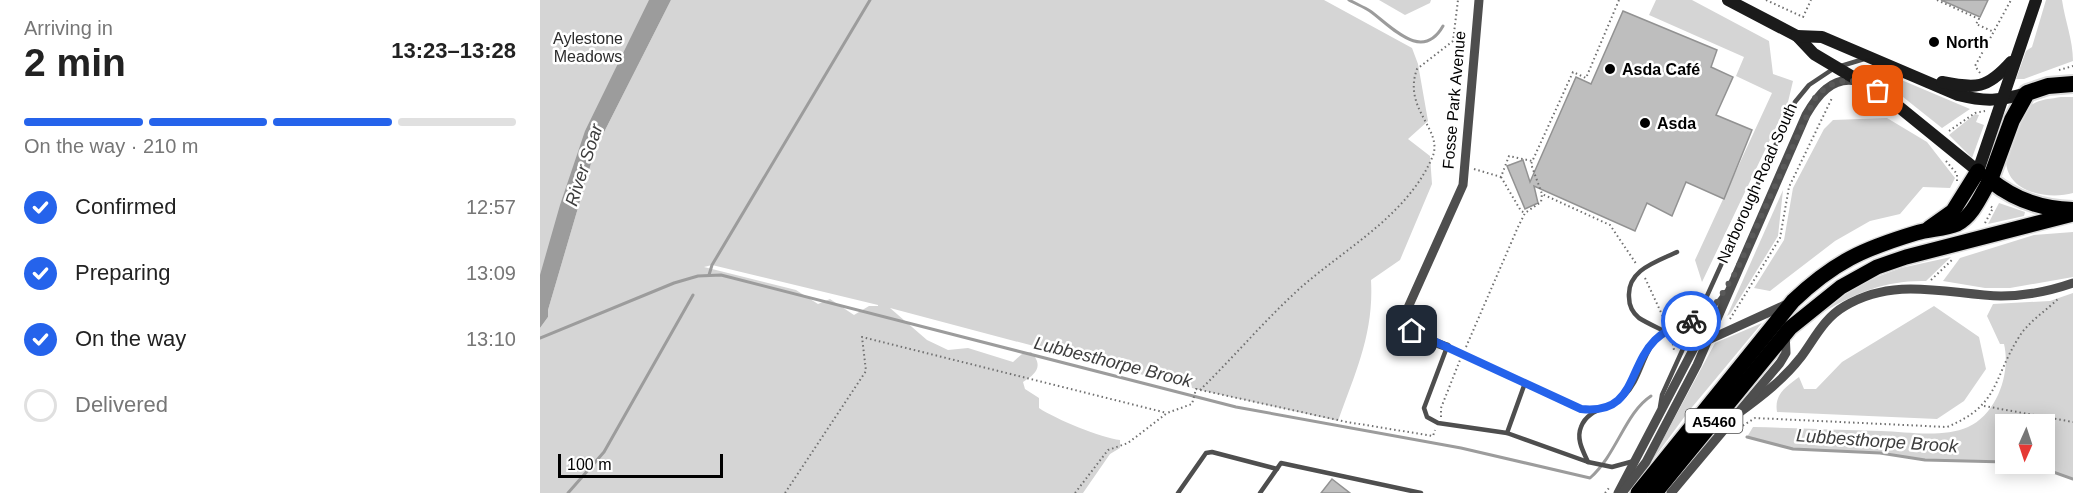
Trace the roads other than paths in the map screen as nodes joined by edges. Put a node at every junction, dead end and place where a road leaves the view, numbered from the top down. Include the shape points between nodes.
1 (1479, 0) edge
2 (1728, 0) edge
3 (2036, 0) edge
4 (1797, 36) junction
5 (2016, 57) junction
6 (1872, 59) junction
7 (1837, 68) junction
8 (1915, 77) junction
9 (1867, 84) junction
10 (2073, 84) edge
11 (2027, 93) junction
12 (2001, 100) junction
13 (1984, 176) junction
14 (2073, 212) edge
15 (1677, 252) dead end
16 (1736, 272) junction
17 (2073, 283) edge
18 (1790, 306) junction
19 (1699, 317) junction
20 (1666, 330) junction
21 (1785, 333) junction
22 (1710, 337) junction
23 (1447, 347) junction
24 (1525, 383) junction
25 (1594, 411) junction
26 (1659, 412) junction
27 (1740, 412) junction
28 (1507, 433) junction
29 (1634, 461) junction
30 (1588, 462) junction
31 (1277, 470) junction
32 (1674, 492) edge
33 (1178, 493) edge
34 (1260, 493) edge
35 (1419, 493) edge
36 (1620, 493) edge
37 (1638, 493) edge
38 (1655, 493) edge

1 - 23 street, Fosse Park Avenue via 1463,185 1405,320 1412,331
2 - 4 street
3 - 5 street
4 - 6 street via 1822,37
4 - 7 street via 1814,54
5 - 8 street via 2001,74 1971,88
5 - 12 street
6 - 7 lane via 1855,60
6 - 8 street
7 - 9 street
7 - 19 lane via 1816,80 1795,102
8 - 12 street via 1980,101
9 - 13 street via 1921,122
9 - 16 street, Narborough Road South via 1844,80 1828,86 1815,98
10 - 11 highway
11 - 12 street
11 - 13 highway
12 - 13 street
13 - 14 highway via 2026,202
13 - 18 main road, Narborough Road South / A5460 via 1970,214 1957,224 1859,252 1831,269
14 - 21 main road, A5460 via 1876,267 1811,308
15 - 20 lane via 1640,271 1632,280 1629,302 1639,317
16 - 19 lane via 1720,300
16 - 22 street, Narborough Road South
17 - 27 street via 2002,296 1924,287 1876,292 1843,307 1822,325 1802,356
18 - 21 street
18 - 22 street, Narborough Road South
18 - 37 main road, Narborough Road South / A5460
19 - 20 lane
19 - 26 lane via 1662,395
20 - 25 lane via 1644,355 1625,395
21 - 27 street via 1786,353
21 - 38 main road, A5460
22 - 26 street, Narborough Road South via 1695,346 1685,359
22 - 36 street, Narborough Road South via 1647,462
23 - 24 lane
23 - 28 lane via 1424,408 1426,417 1441,424
24 - 25 lane via 1581,409
24 - 28 lane
25 - 30 lane via 1584,421 1579,436
26 - 29 street, Narborough Road South
27 - 32 street
28 - 30 lane
29 - 30 lane via 1612,467
29 - 36 street, Narborough Road South
31 - 33 lane via 1206,453
31 - 34 lane
31 - 35 lane via 1281,464

